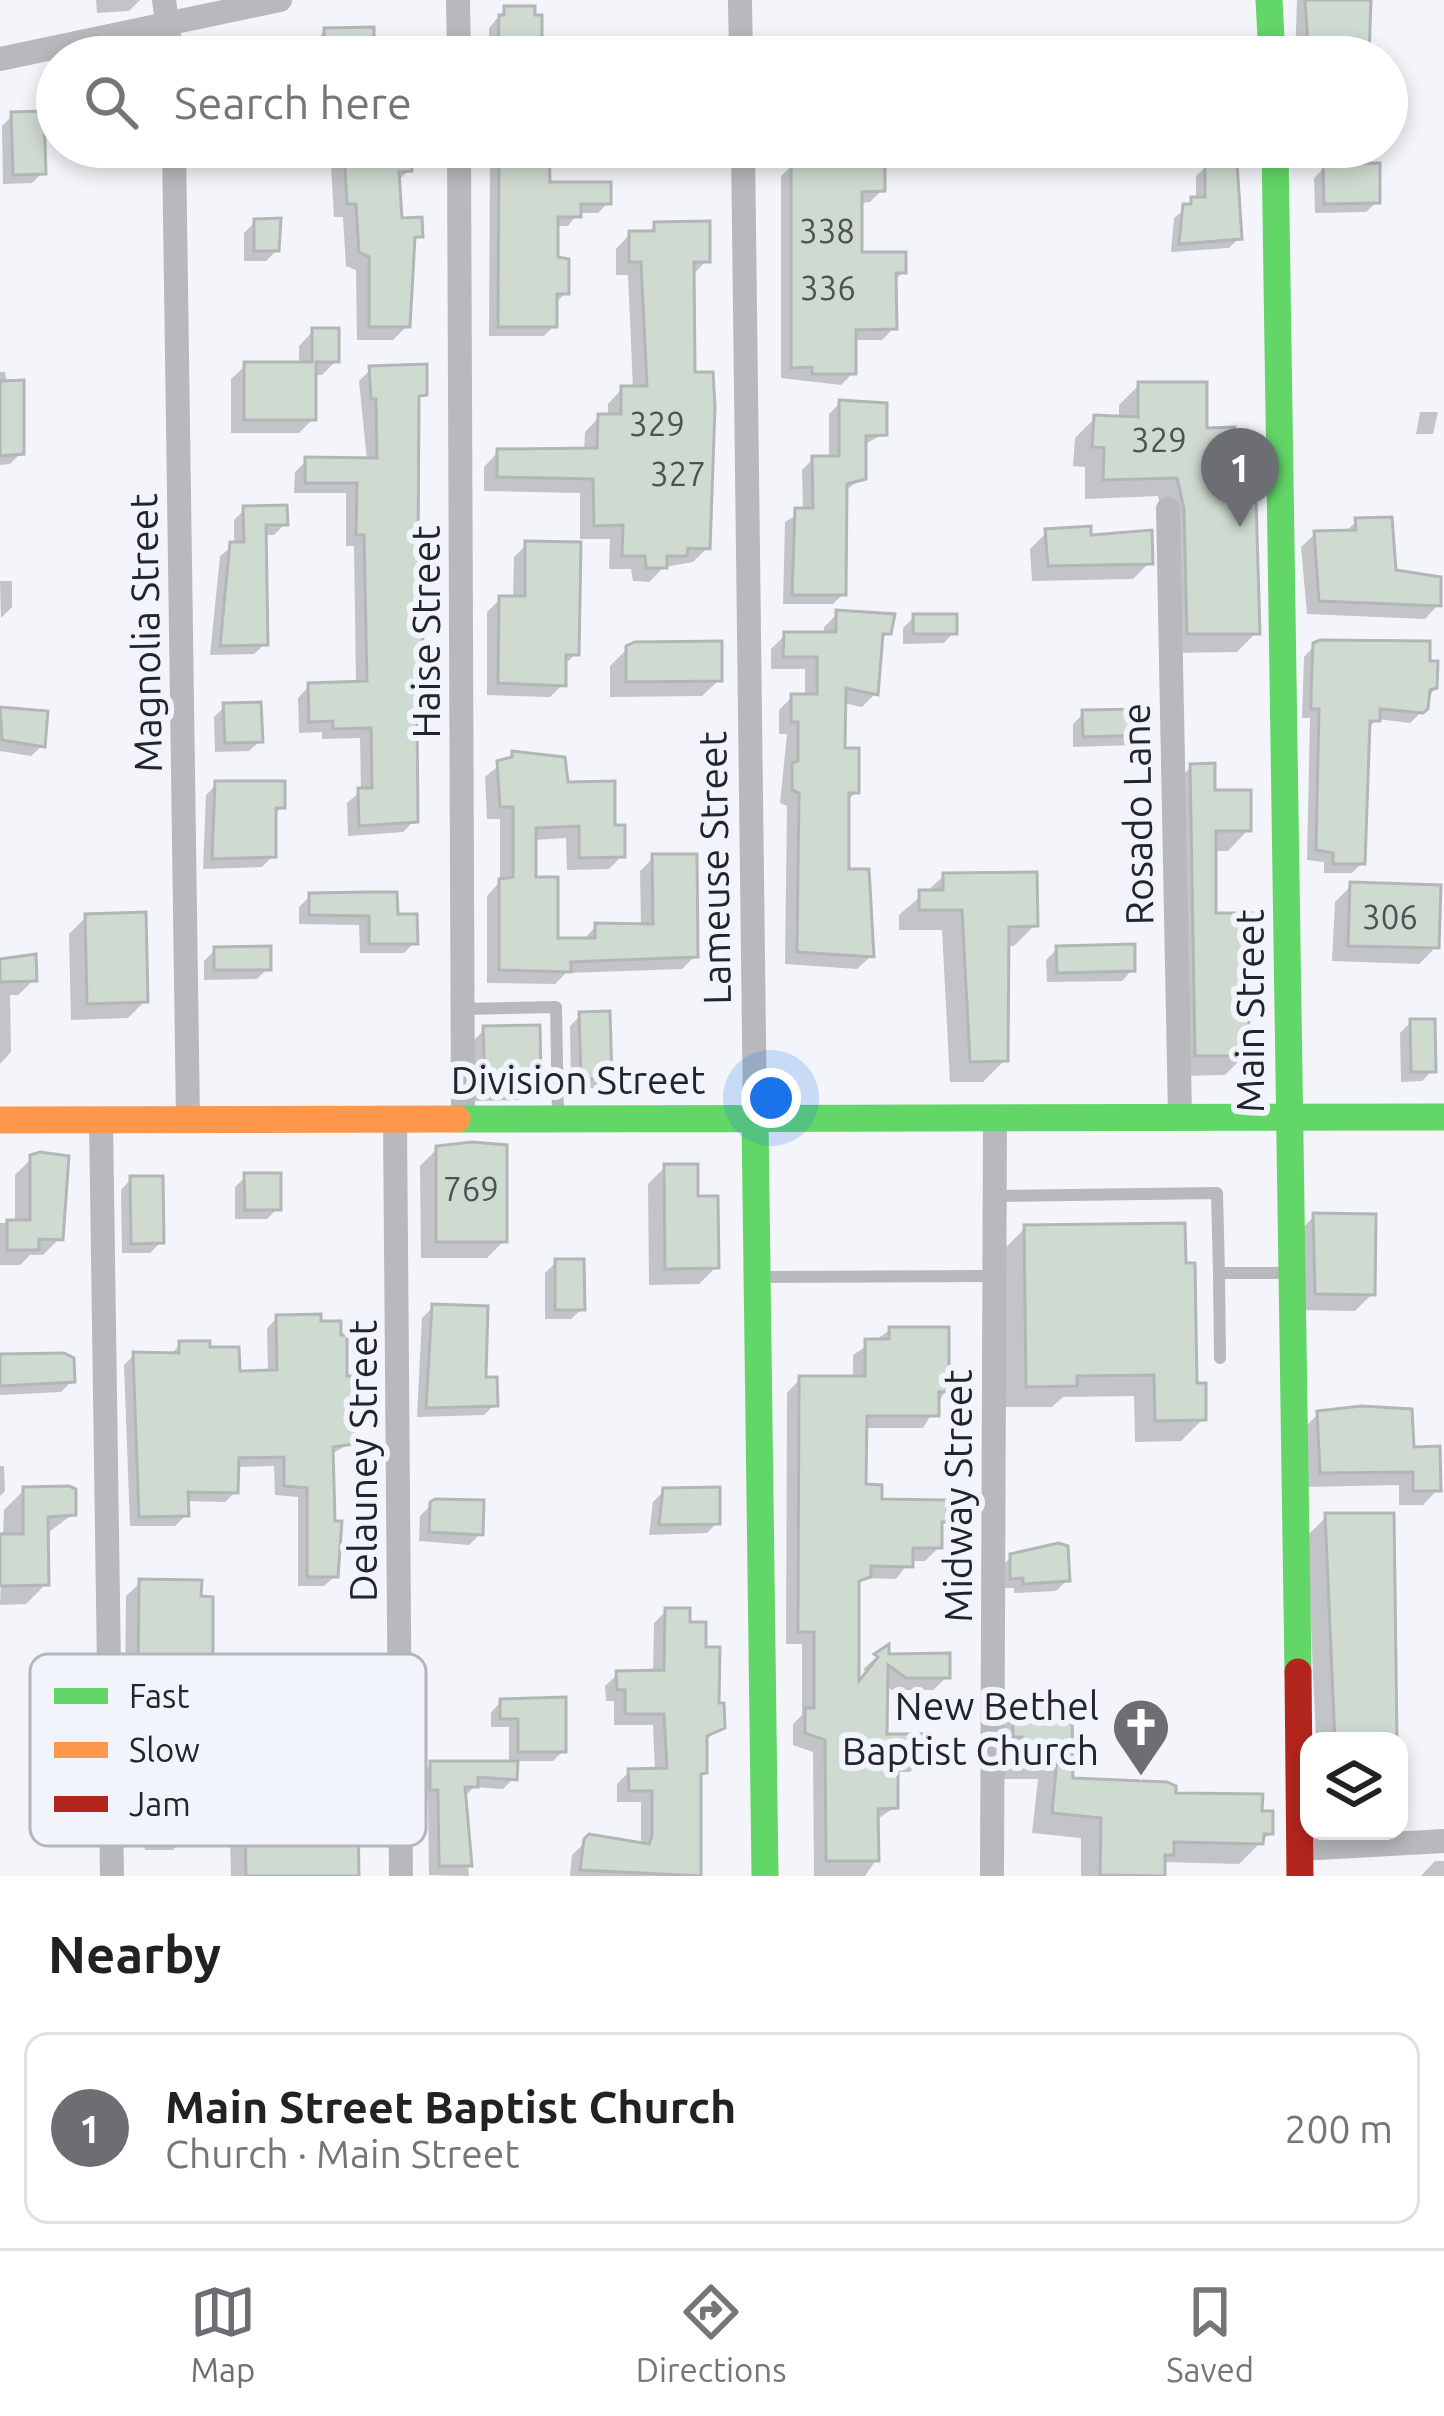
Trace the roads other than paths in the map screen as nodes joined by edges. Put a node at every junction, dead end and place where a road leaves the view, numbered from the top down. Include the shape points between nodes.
1 (280, 0) edge
2 (458, 0) edge
3 (740, 0) edge
4 (1269, 0) edge
5 (166, 12) edge
6 (81, 36) edge
7 (459, 36) edge
8 (741, 36) edge
9 (1271, 36) edge
10 (36, 49) edge
11 (0, 59) edge
12 (174, 168) edge
13 (459, 168) edge
14 (743, 168) edge
15 (1275, 168) edge
16 (1168, 509) dead end
17 (463, 1009) junction
18 (995, 1117) junction
19 (1180, 1117) junction
20 (1288, 1117) junction
21 (1444, 1117) edge
22 (395, 1118) junction
23 (463, 1118) junction
24 (558, 1118) junction
25 (101, 1119) junction
26 (188, 1119) junction
27 (755, 1119) junction
28 (0, 1120) edge
29 (994, 1196) junction
30 (1219, 1273) junction
31 (1291, 1273) junction
32 (757, 1276) junction
33 (994, 1276) junction
34 (1220, 1358) dead end
35 (109, 1654) edge
36 (399, 1654) edge
37 (1444, 1841) edge
38 (112, 1846) edge
39 (401, 1846) edge
40 (1300, 1862) edge
41 (112, 1876) edge
42 (401, 1876) edge
43 (765, 1876) edge
44 (992, 1876) edge

1 - 5 street
2 - 7 street
3 - 8 street
4 - 9 street
5 - 6 street
10 - 11 street
12 - 26 street, Magnolia Street
13 - 17 street, Haise Street
14 - 27 street, Lameuse Street
15 - 20 street, Main Street
16 - 19 street, Rosado Lane
17 - 23 street, Haise Street
17 - 24 lane via 556,1007
18 - 19 street, Division Street
18 - 27 street, Division Street
18 - 29 street, Midway Street
19 - 20 street, Division Street
20 - 21 street, Division Street
20 - 31 street, Main Street
22 - 23 street, Division Street
22 - 26 street, Division Street
22 - 36 street, Delauney Street
23 - 24 street, Division Street
24 - 27 street, Division Street
25 - 26 street, Division Street
25 - 28 street, Division Street
25 - 35 street
27 - 32 street, Lameuse Street
29 - 30 lane via 1217,1193
29 - 33 street, Midway Street
30 - 31 lane
30 - 34 lane
31 - 40 street, Main Street
32 - 33 lane
32 - 43 street, Lameuse Street
33 - 44 street, Midway Street
37 - 40 street
38 - 41 street
39 - 42 street, Delauney Street

